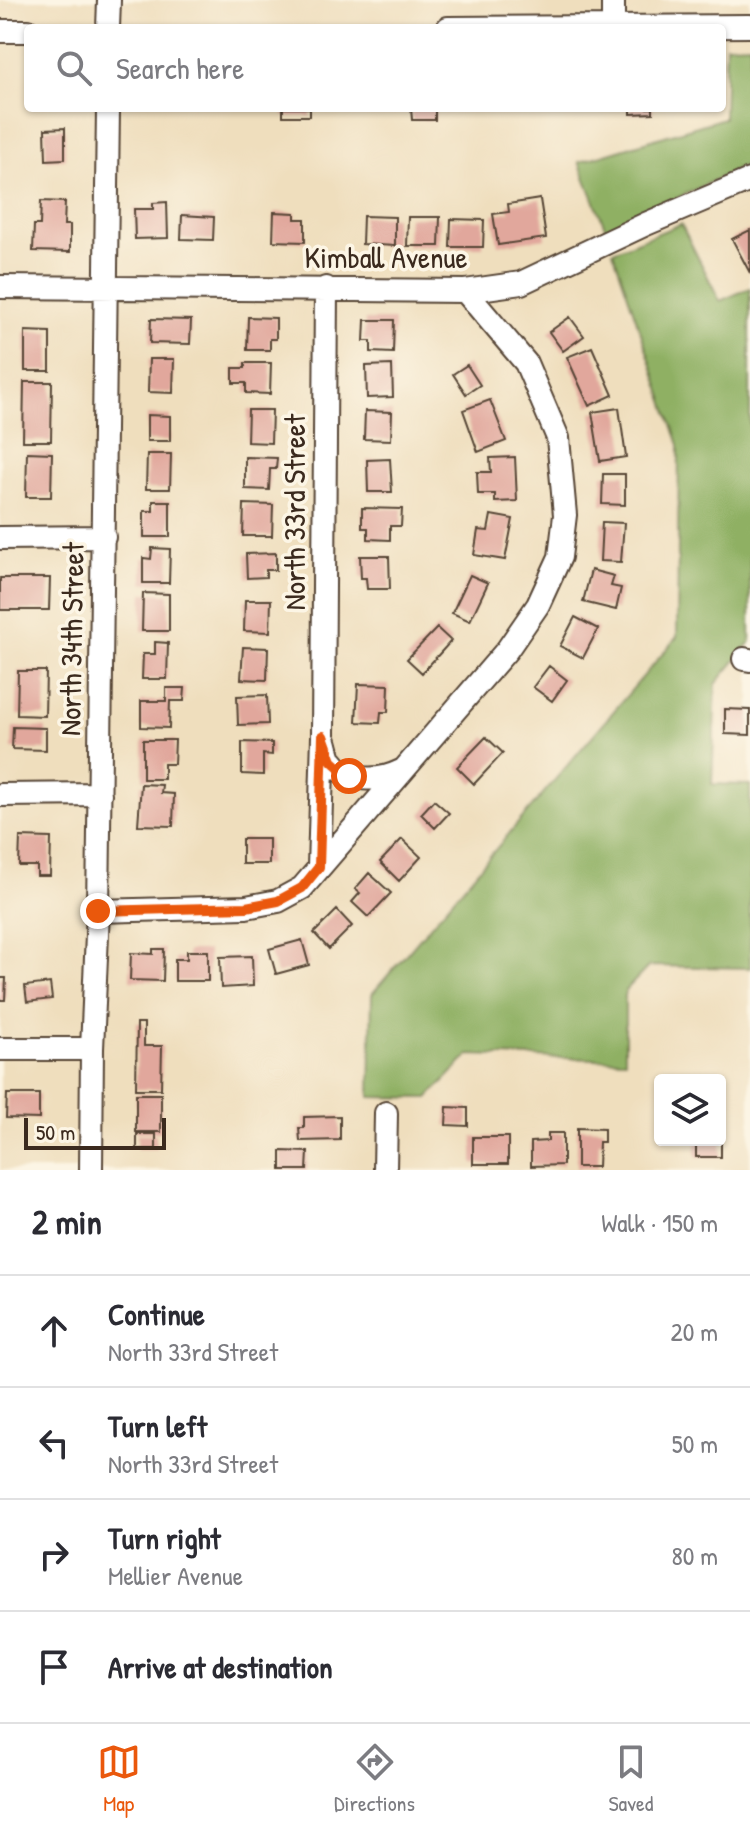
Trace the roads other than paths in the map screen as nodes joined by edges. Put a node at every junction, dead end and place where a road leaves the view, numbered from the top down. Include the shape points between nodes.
1 (109, 0) edge
2 (613, 0) edge
3 (108, 24) edge
4 (613, 24) edge
5 (726, 26) edge
6 (750, 26) edge
7 (0, 31) edge
8 (24, 31) edge
9 (108, 112) edge
10 (750, 180) edge
11 (0, 287) edge
12 (106, 287) junction
13 (326, 288) junction
14 (465, 291) junction
15 (104, 537) junction
16 (0, 538) edge
17 (323, 736) junction
18 (406, 769) junction
19 (100, 794) junction
20 (0, 795) edge
21 (319, 867) junction
22 (98, 911) junction
23 (0, 1049) edge
24 (92, 1049) junction
25 (386, 1113) dead end
26 (91, 1170) edge
27 (385, 1170) edge

1 - 3 street
2 - 4 street
5 - 6 street
7 - 8 street
9 - 12 street, North 34th Street
10 - 14 street, Kimball Avenue via 521,283
11 - 12 street, Kimball Avenue
12 - 13 street, Kimball Avenue
12 - 15 street, North 34th Street
13 - 14 street, Kimball Avenue
13 - 17 street, North 33rd Street
14 - 18 street via 526,363 558,438 565,515 560,557 538,605 507,650
15 - 16 street
15 - 19 street, North 34th Street
17 - 18 street, North 33rd Street via 332,761 349,776 373,780
17 - 21 street, North 33rd Street
18 - 21 street
19 - 20 street
19 - 22 street, North 34th Street
21 - 22 street via 302,888 278,901 246,907
22 - 24 street, North 34th Street
23 - 24 street
24 - 26 street, North 34th Street
25 - 27 street

